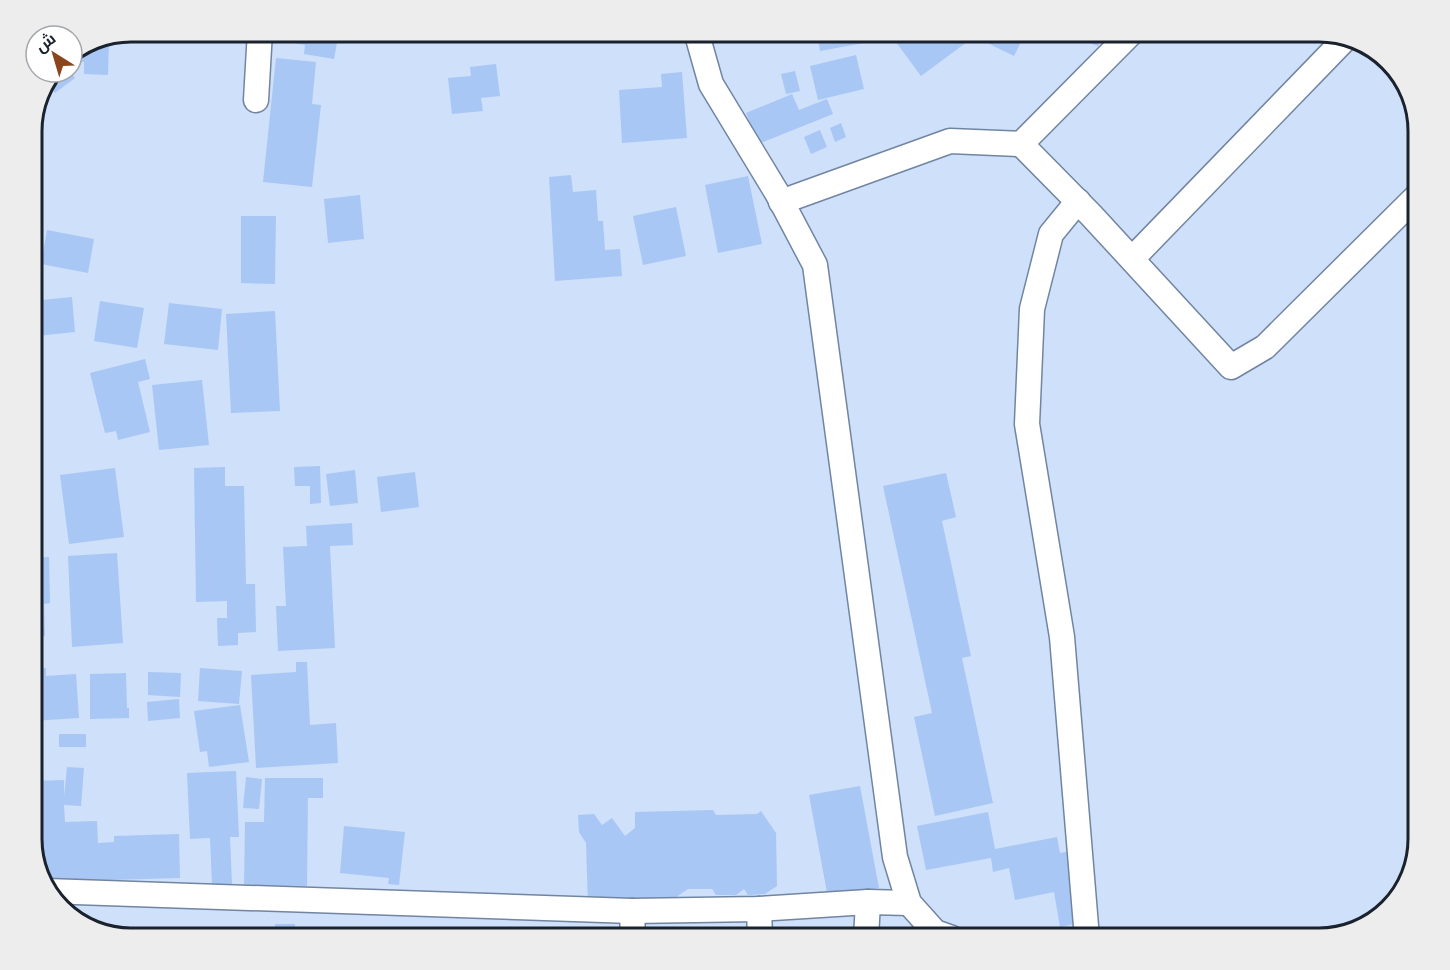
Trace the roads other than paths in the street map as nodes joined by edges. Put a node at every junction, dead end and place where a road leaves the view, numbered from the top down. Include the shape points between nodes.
1 (259, 42) edge
2 (699, 42) edge
3 (1123, 42) edge
4 (1338, 45) edge
5 (256, 100) dead end
6 (1021, 144) junction
7 (1078, 201) junction
8 (781, 202) junction
9 (1408, 206) edge
10 (1132, 259) junction
11 (59, 891) edge
12 (868, 902) junction
13 (909, 903) junction
14 (759, 909) junction
15 (632, 911) junction
16 (633, 928) edge
17 (760, 928) edge
18 (867, 928) edge
19 (931, 928) edge
20 (1086, 928) edge

1 - 5 street
2 - 8 street via 711,84
3 - 6 street
4 - 10 street
6 - 7 street
6 - 8 street via 950,141
7 - 10 street
7 - 20 street via 1051,234 1032,309 1027,424 1062,637
8 - 13 street via 815,265 895,857
9 - 10 street via 1265,346 1231,367
11 - 15 street
12 - 13 street
12 - 14 street
12 - 18 street
13 - 19 street
14 - 15 street
14 - 17 street
15 - 16 street

